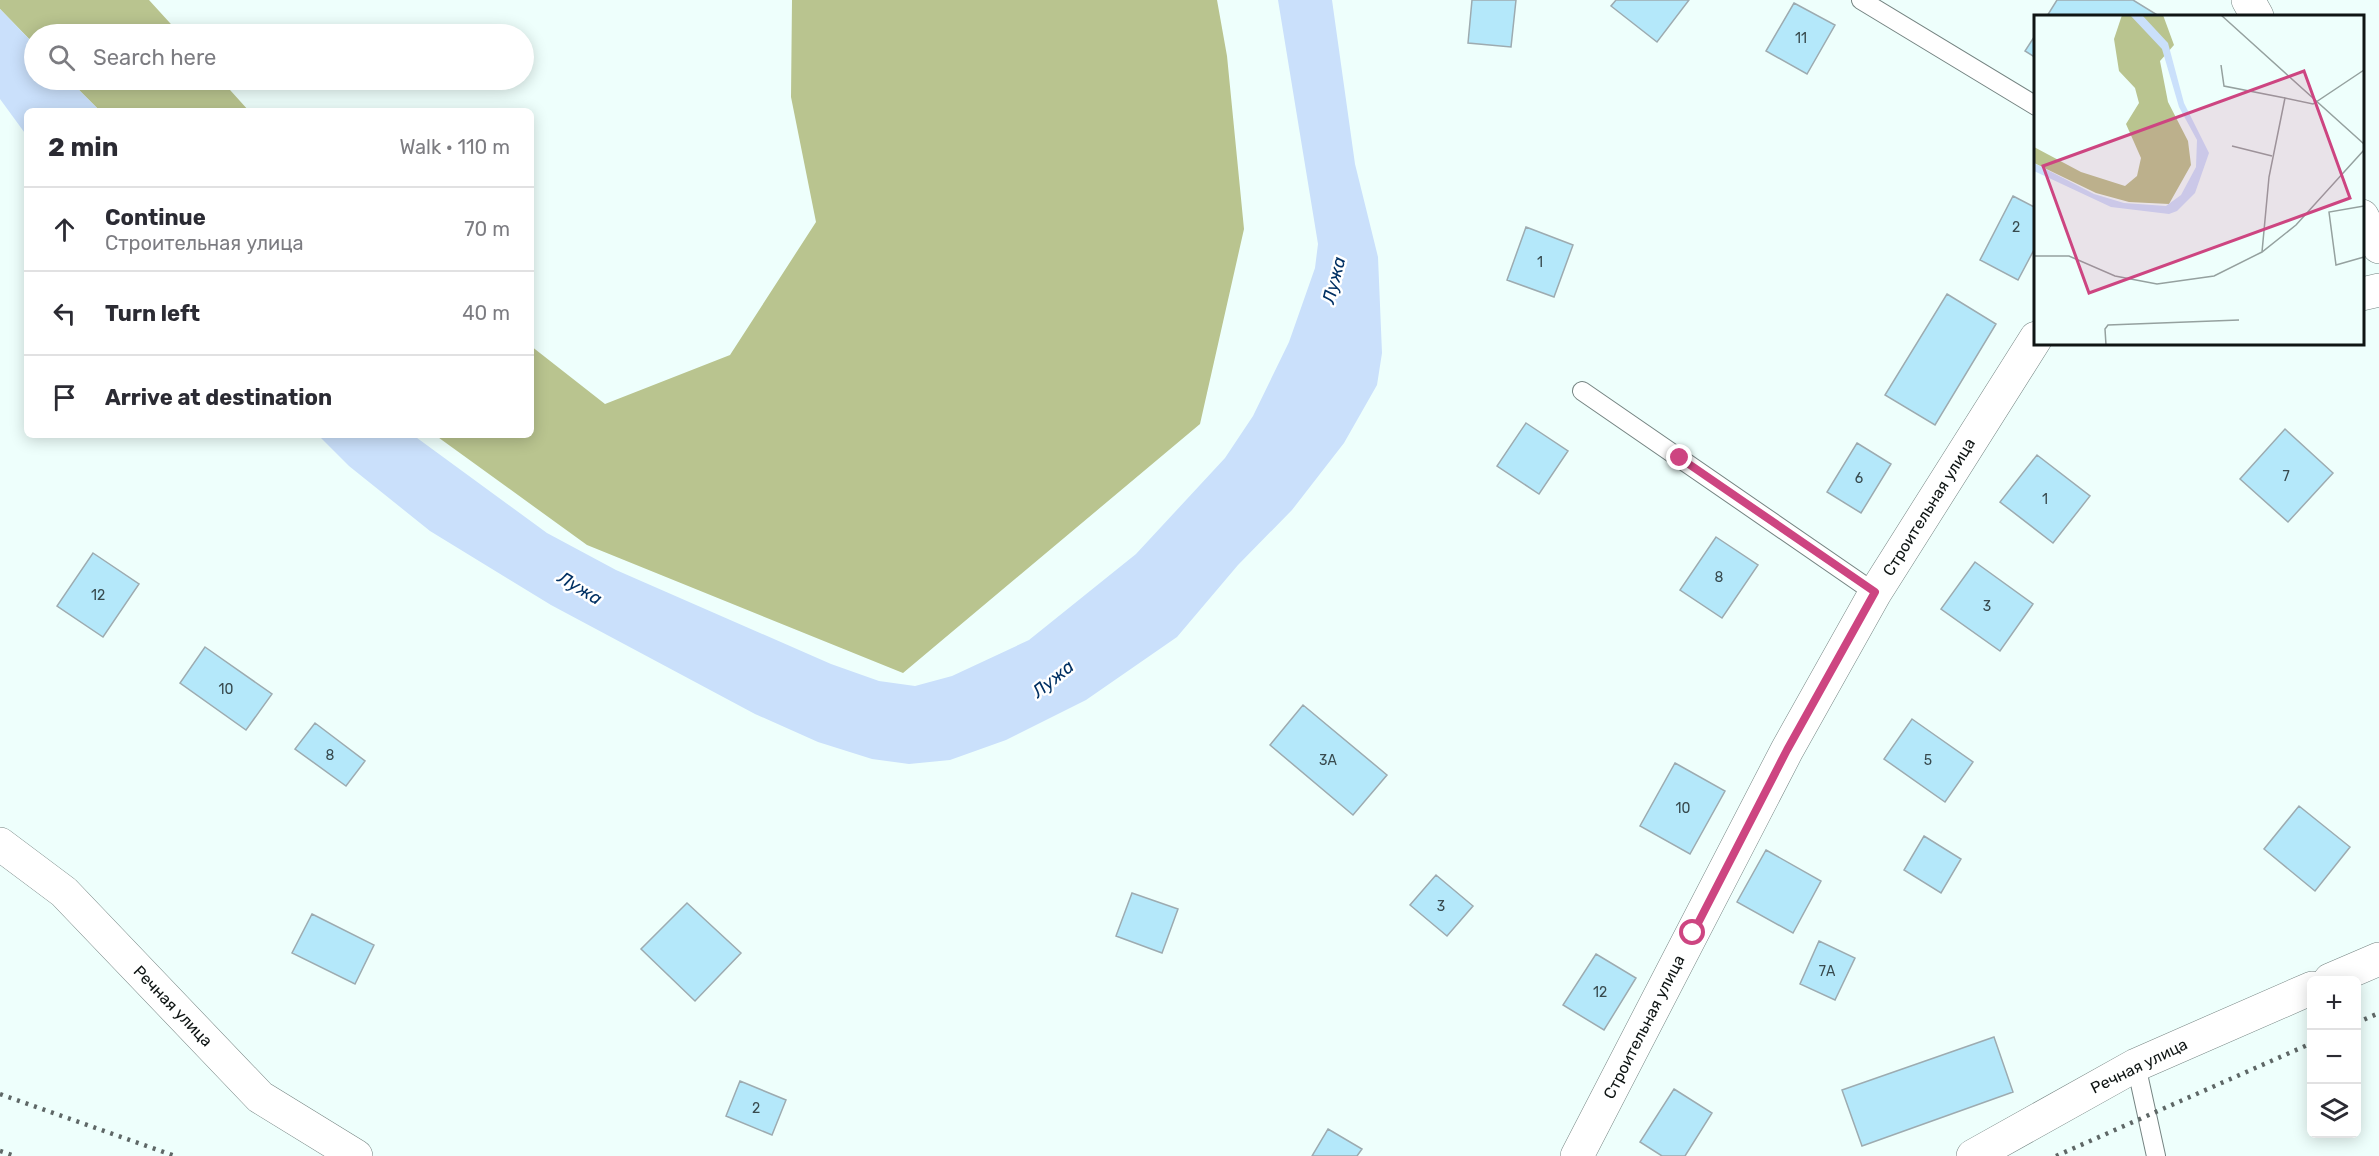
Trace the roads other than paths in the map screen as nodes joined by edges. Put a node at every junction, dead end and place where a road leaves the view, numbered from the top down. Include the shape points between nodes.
1 (1861, 0) edge
2 (2248, 0) edge
3 (2256, 15) edge
4 (2034, 105) edge
5 (2364, 220) edge
6 (2379, 247) edge
7 (2379, 290) edge
8 (2364, 294) edge
9 (2034, 341) edge
10 (1582, 391) dead end
11 (1875, 592) junction
12 (0, 844) edge
13 (2379, 959) edge
14 (2341, 976) edge
15 (2307, 990) edge
16 (2136, 1065) junction
17 (356, 1156) edge
18 (1577, 1156) edge
19 (1972, 1156) edge
20 (2156, 1156) edge

1 - 4 lane
2 - 3 street
5 - 6 street
7 - 8 street
9 - 11 street, Строительная улица
10 - 11 lane
11 - 18 street, Строительная улица via 1787,750
12 - 17 street, Речная улица via 64,892 260,1097
13 - 14 street
15 - 16 street, Речная улица
16 - 19 street, Речная улица
16 - 20 lane

